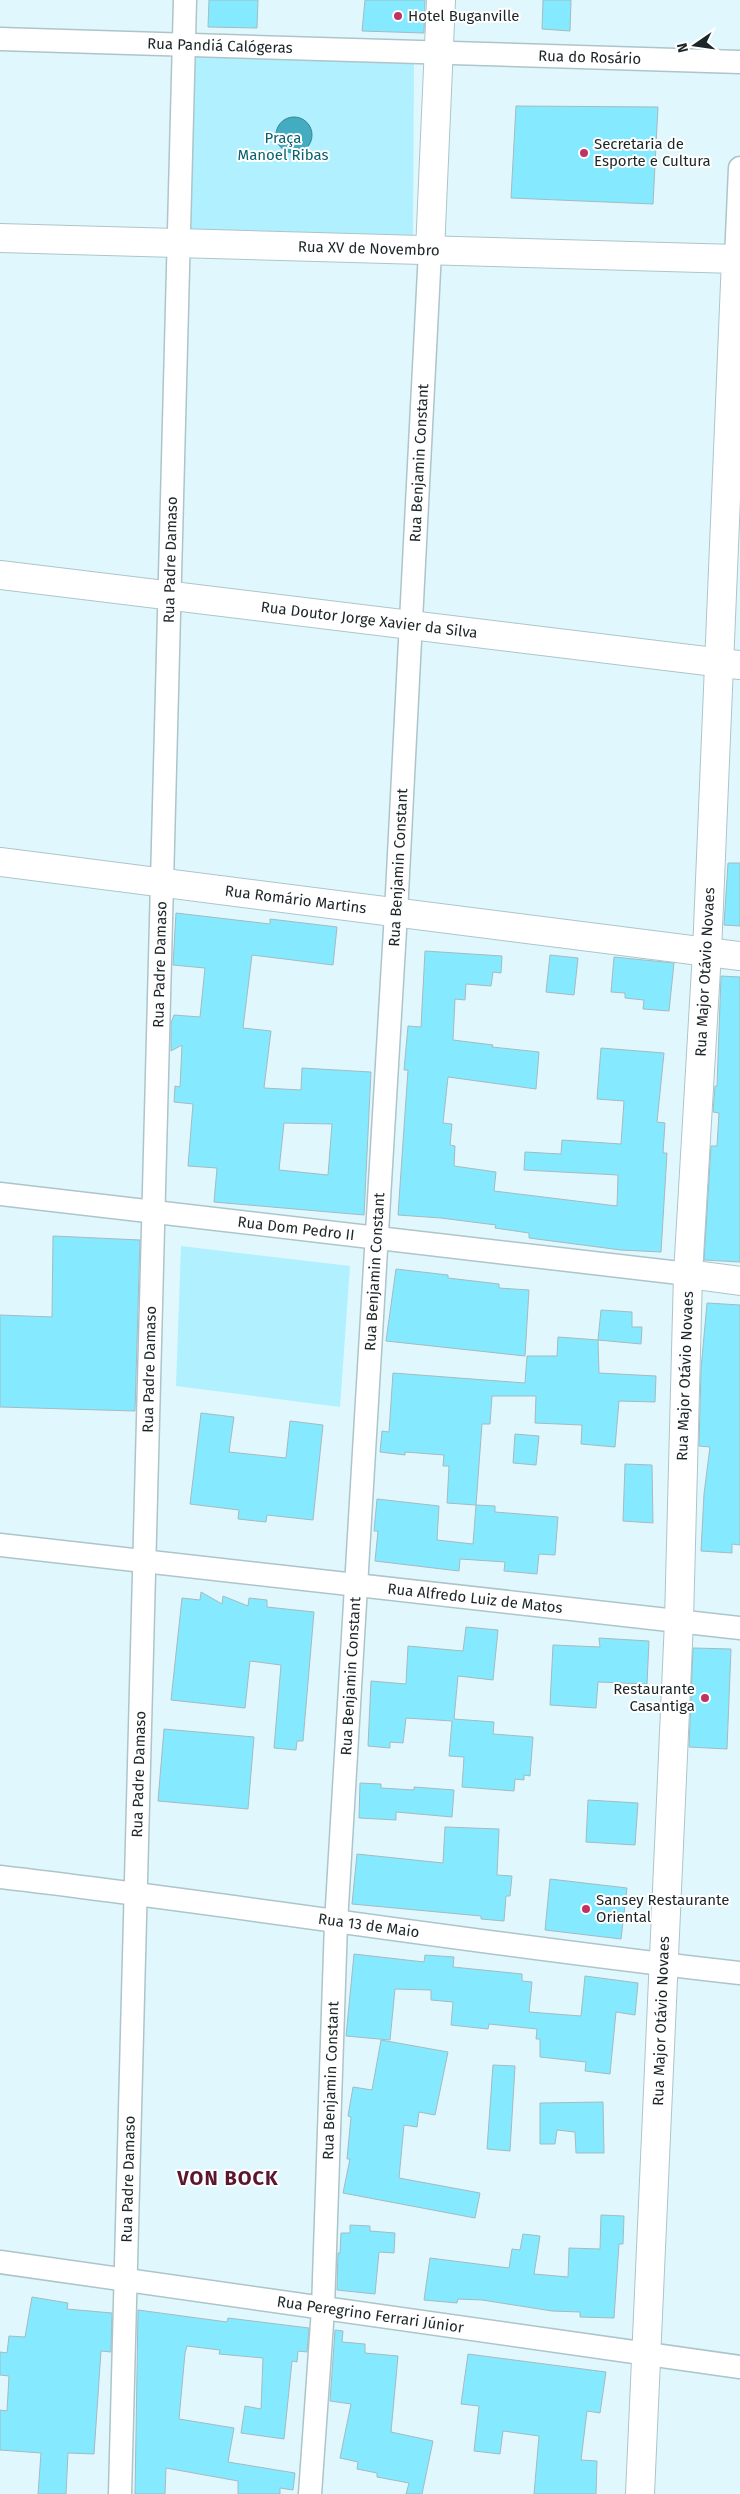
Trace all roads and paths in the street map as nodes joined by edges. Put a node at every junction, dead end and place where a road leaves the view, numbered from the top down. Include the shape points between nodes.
1 (185, 0) edge
2 (441, 0) edge
3 (0, 39) edge
4 (184, 46) junction
5 (440, 51) junction
6 (740, 62) edge
7 (740, 168) edge
8 (0, 238) edge
9 (179, 244) junction
10 (430, 251) junction
11 (738, 259) edge
12 (0, 575) edge
13 (169, 596) junction
14 (410, 625) junction
15 (730, 664) edge
16 (0, 862) edge
17 (162, 883) junction
18 (396, 913) junction
19 (707, 952) junction
20 (740, 956) edge
21 (0, 1194) edge
22 (153, 1210) junction
23 (376, 1236) junction
24 (688, 1274) junction
25 (740, 1281) edge
26 (0, 1545) edge
27 (144, 1561) junction
28 (357, 1585) junction
29 (679, 1621) junction
30 (740, 1628) edge
31 (0, 1877) edge
32 (136, 1893) junction
33 (336, 1923) junction
34 (663, 1965) junction
35 (740, 1973) edge
36 (0, 2262) edge
37 (124, 2281) junction
38 (323, 2309) junction
39 (648, 2354) junction
40 (740, 2367) edge
41 (120, 2494) edge
42 (310, 2494) edge
43 (640, 2494) edge

1 - 4 street
2 - 5 main road, Rua Benjamin Constant
3 - 4 street, Rua Pandiá Calógeras
4 - 5 street, Rua Pandiá Calógeras
4 - 9 street
5 - 6 street, Rua do Rosário
5 - 10 main road, Rua Benjamin Constant
7 - 11 street
8 - 9 main road, Rua XV de Novembro
9 - 10 main road, Rua XV de Novembro
9 - 13 street, Rua Padre Damaso
10 - 11 main road, Rua XV de Novembro
10 - 14 street, Rua Benjamin Constant
11 - 15 main road, Rua Major Otávio Novaes
12 - 13 main road, Rua Doutor Jorge Xavier da Silva
13 - 14 main road, Rua Doutor Jorge Xavier da Silva
13 - 17 street, Rua Padre Damaso
14 - 15 main road, Rua Doutor Jorge Xavier da Silva
14 - 18 street, Rua Benjamin Constant
15 - 19 main road, Rua Major Otávio Novaes
16 - 17 main road, Rua Romário Martins
17 - 18 main road, Rua Romário Martins
17 - 22 street, Rua Padre Damaso
18 - 19 main road, Rua Romário Martins
18 - 23 street, Rua Benjamin Constant
19 - 20 main road, Rua Romário Martins
19 - 24 main road, Rua Major Otávio Novaes
21 - 22 street, Rua Dom Pedro II
22 - 23 street, Rua Dom Pedro II
22 - 27 street, Rua Padre Damaso
23 - 24 street, Rua Dom Pedro II
23 - 28 street, Rua Benjamin Constant
24 - 25 main road, Rua Dom Pedro II
24 - 29 main road, Rua Major Otávio Novaes
26 - 27 street, Rua Alfredo Luiz de Matos
27 - 28 street, Rua Alfredo Luiz de Matos
27 - 32 street, Rua Padre Damaso
28 - 29 street, Rua Alfredo Luiz de Matos
28 - 33 street, Rua Benjamin Constant
29 - 30 street, Rua Alfredo Luiz de Matos
29 - 34 main road, Rua Major Otávio Novaes
31 - 32 street, Rua 13 de Maio
32 - 33 street, Rua 13 de Maio
32 - 37 street, Rua Padre Damaso
33 - 34 street, Rua 13 de Maio
33 - 38 street, Rua Benjamin Constant
34 - 35 street, Rua 13 de Maio
34 - 39 main road, Rua Major Otávio Novaes
36 - 37 street, Rua Peregrino Ferrari Júnior
37 - 38 street, Rua Peregrino Ferrari Júnior
37 - 41 street, Rua Padre Damaso
38 - 39 street, Rua Peregrino Ferrari Júnior
38 - 42 street, Rua Benjamin Constant
39 - 40 street, Rua Peregrino Ferrari Júnior
39 - 43 main road, Rua Major Otávio Novaes

